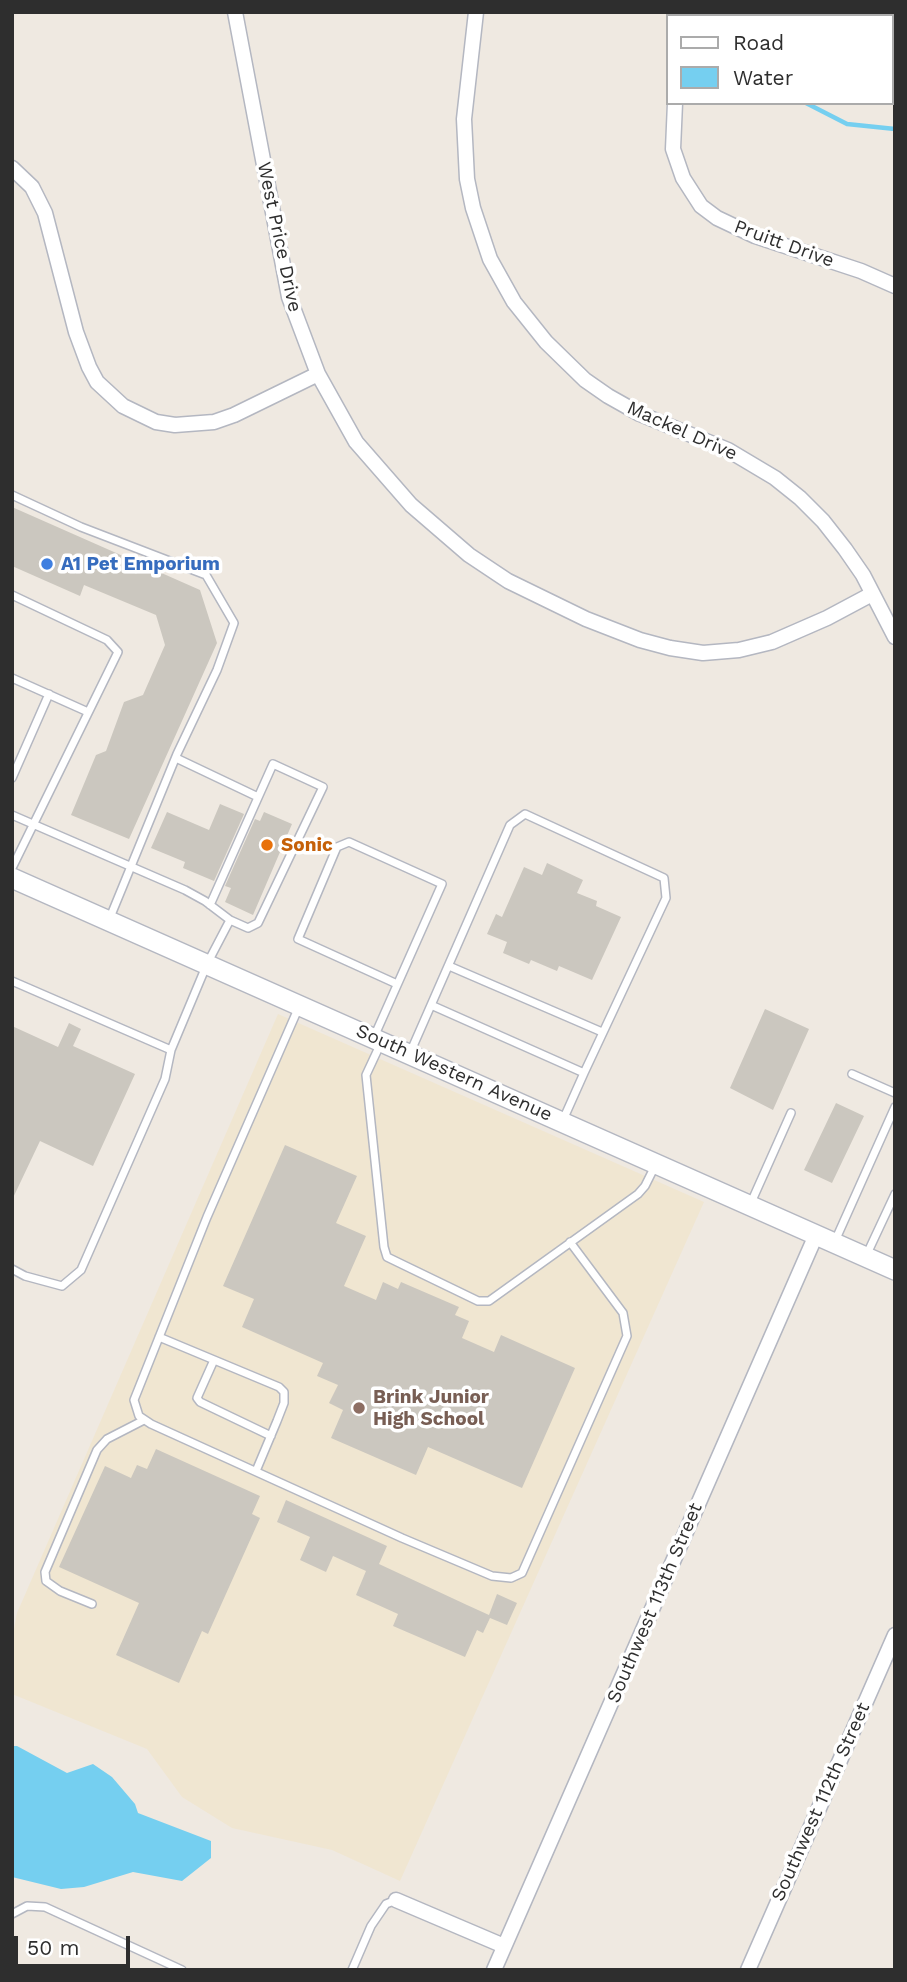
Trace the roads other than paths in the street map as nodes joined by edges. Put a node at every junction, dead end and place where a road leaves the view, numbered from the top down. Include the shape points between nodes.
1 (235, 12) edge
2 (476, 12) edge
3 (675, 105) edge
4 (12, 168) edge
5 (895, 286) edge
6 (318, 373) junction
7 (12, 495) edge
8 (872, 594) junction
9 (12, 596) edge
10 (895, 637) edge
11 (12, 678) edge
12 (48, 694) junction
13 (88, 712) junction
14 (176, 758) junction
15 (12, 778) edge
16 (258, 797) junction
17 (12, 815) edge
18 (33, 825) junction
19 (130, 866) junction
20 (12, 869) edge
21 (12, 877) edge
22 (211, 905) junction
23 (109, 920) junction
24 (230, 920) junction
25 (207, 964) junction
26 (449, 966) junction
27 (12, 981) edge
28 (397, 984) junction
29 (300, 1005) junction
30 (431, 1005) junction
31 (602, 1032) junction
32 (378, 1039) junction
33 (171, 1050) junction
34 (410, 1053) junction
35 (584, 1073) junction
36 (852, 1074) dead end
37 (895, 1093) edge
38 (895, 1107) edge
39 (791, 1113) dead end
40 (562, 1122) junction
41 (656, 1164) junction
42 (895, 1194) edge
43 (750, 1205) junction
44 (816, 1235) junction
45 (570, 1242) junction
46 (834, 1243) junction
47 (866, 1257) junction
48 (12, 1269) edge
49 (895, 1270) edge
50 (159, 1337) junction
51 (214, 1360) junction
52 (144, 1420) junction
53 (271, 1436) junction
54 (256, 1471) junction
55 (92, 1604) dead end
56 (895, 1635) edge
57 (396, 1900) joint
58 (12, 1914) edge
59 (504, 1946) junction
60 (182, 1970) edge
61 (352, 1970) edge
62 (494, 1970) edge
63 (748, 1970) edge

1 - 6 street, West Price Drive via 280,258 289,297
2 - 8 street, Mackel Drive via 464,119 467,179 489,259 514,302 546,342 608,396 728,450 800,498 845,549
3 - 5 street, Pruitt Drive via 673,149 683,178 701,205 755,236
4 - 6 street via 32,187 45,213 89,367 97,382 123,406 156,422 214,422
6 - 8 street, West Price Drive via 356,442 411,505 469,555 508,581 586,620 670,648 703,653 739,650 772,642
7 - 14 lane via 206,575 234,623
8 - 10 street, Mackel Drive
9 - 13 lane via 107,640 118,652
11 - 12 lane
12 - 13 lane
12 - 15 lane
13 - 18 lane
14 - 16 lane
14 - 19 lane
16 - 22 lane
16 - 24 lane via 273,764 323,787 258,923 248,928
17 - 18 lane
18 - 19 lane
18 - 20 lane
19 - 22 lane
19 - 23 lane
21 - 23 main road, South Western Avenue
22 - 24 lane
23 - 25 main road, South Western Avenue
24 - 25 lane
25 - 29 main road, South Western Avenue
25 - 33 lane
26 - 30 lane
26 - 31 lane
26 - 31 lane via 510,825 525,814 664,878 666,898
27 - 33 lane
28 - 28 lane via 442,884 349,842 337,847 298,939
28 - 32 lane
29 - 32 main road, South Western Avenue
29 - 50 lane
30 - 34 lane
30 - 35 lane
31 - 35 lane
32 - 34 main road, South Western Avenue
32 - 45 lane via 366,1075 387,1257 478,1301 489,1301
33 - 48 lane via 165,1079 81,1270 62,1286
34 - 40 main road, South Western Avenue
35 - 40 lane
36 - 37 lane
38 - 46 lane
39 - 43 lane
40 - 41 main road, South Western Avenue
41 - 43 main road, South Western Avenue
41 - 45 lane via 638,1194
42 - 47 lane
43 - 44 main road, South Western Avenue
44 - 46 main road, South Western Avenue
44 - 59 street, Southwest 113th Street
45 - 54 lane via 623,1312 627,1336 522,1573 511,1578 492,1576
46 - 47 main road, South Western Avenue
47 - 49 main road, South Western Avenue
50 - 51 lane
50 - 52 lane via 134,1400
51 - 53 lane via 284,1392
51 - 53 lane via 197,1398
52 - 54 lane
52 - 55 lane via 107,1439 97,1450 45,1572 46,1581 60,1591
53 - 54 lane
56 - 63 street, Southwest 112th Street
57 - 59 street
57 - 61 lane via 386,1904 371,1926
58 - 60 lane via 27,1906 45,1907
59 - 62 street, Southwest 113th Street

